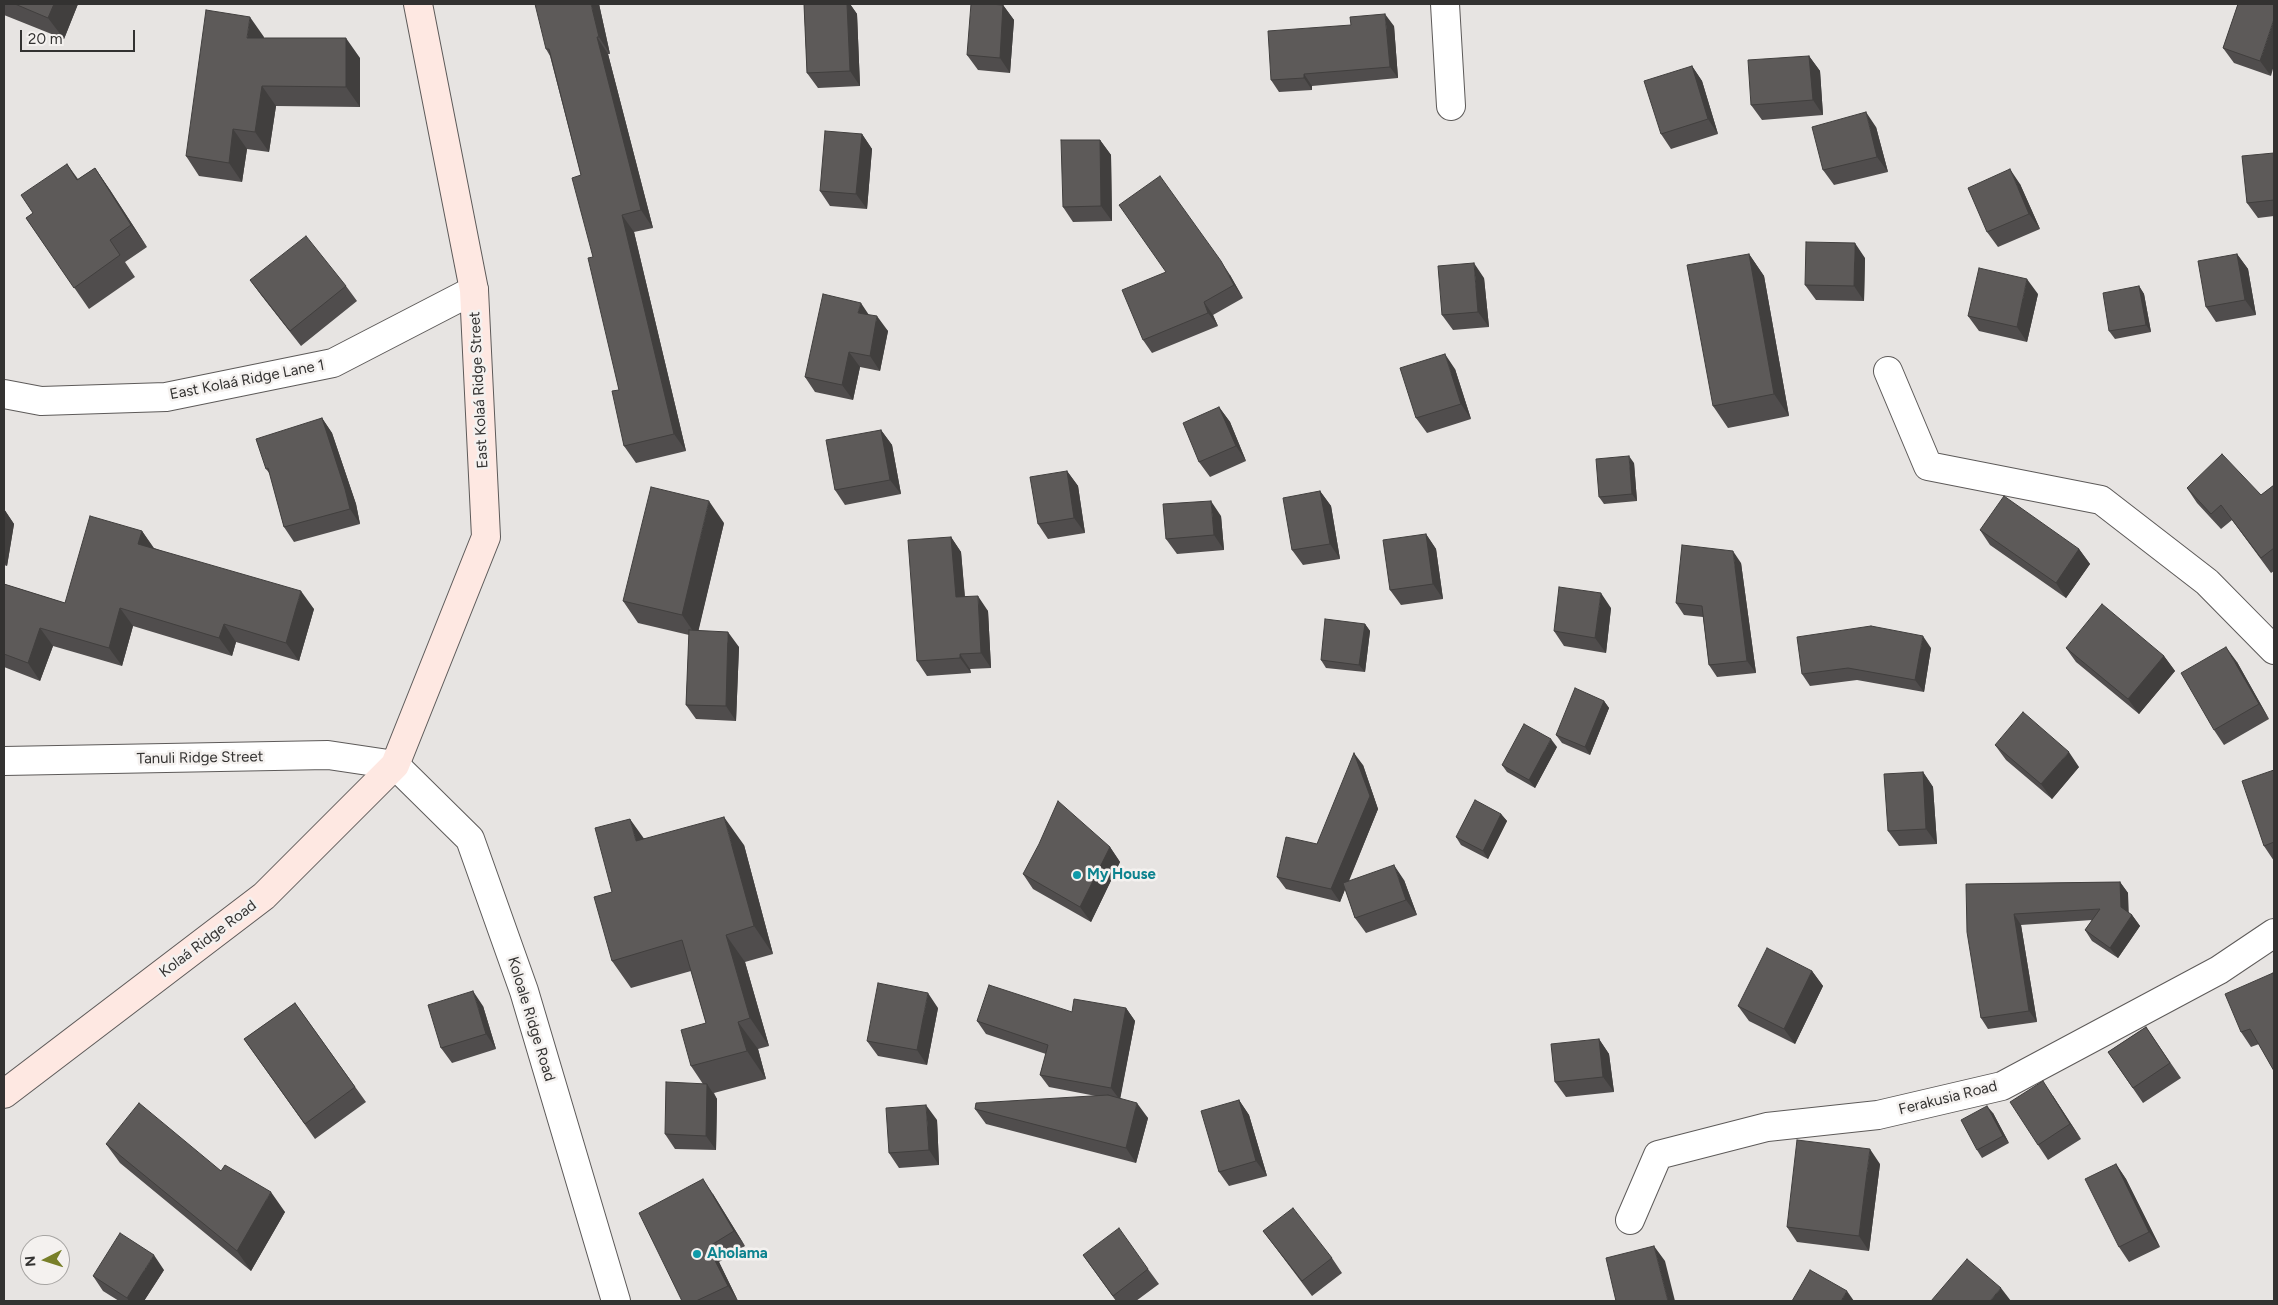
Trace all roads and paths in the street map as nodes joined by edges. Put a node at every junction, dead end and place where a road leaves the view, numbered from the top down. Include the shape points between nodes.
1 (418, 4) edge
2 (1446, 4) edge
3 (1451, 106) dead end
4 (474, 290) junction
5 (1888, 370) dead end
6 (4, 394) edge
7 (2274, 650) edge
8 (4, 761) edge
9 (395, 765) junction
10 (2274, 934) edge
11 (4, 1094) edge
12 (1630, 1220) dead end
13 (616, 1301) edge

1 - 4 street, East Kolaá Ridge Street
2 - 3 street
4 - 6 street, East Kolaá Ridge Lane 1 via 333,363 166,397 41,401
4 - 9 street, East Kolaá Ridge Street via 486,536
5 - 7 street via 1928,466 2101,500 2207,582
8 - 9 street, Tanuli Ridge Street via 328,756
9 - 11 street, Kolaá Ridge Road via 264,896
9 - 13 street, Koloale Ridge Road via 470,839 524,991
10 - 12 street, Ferakusia Road via 2219,970 2002,1086 1878,1115 1766,1127 1658,1155

